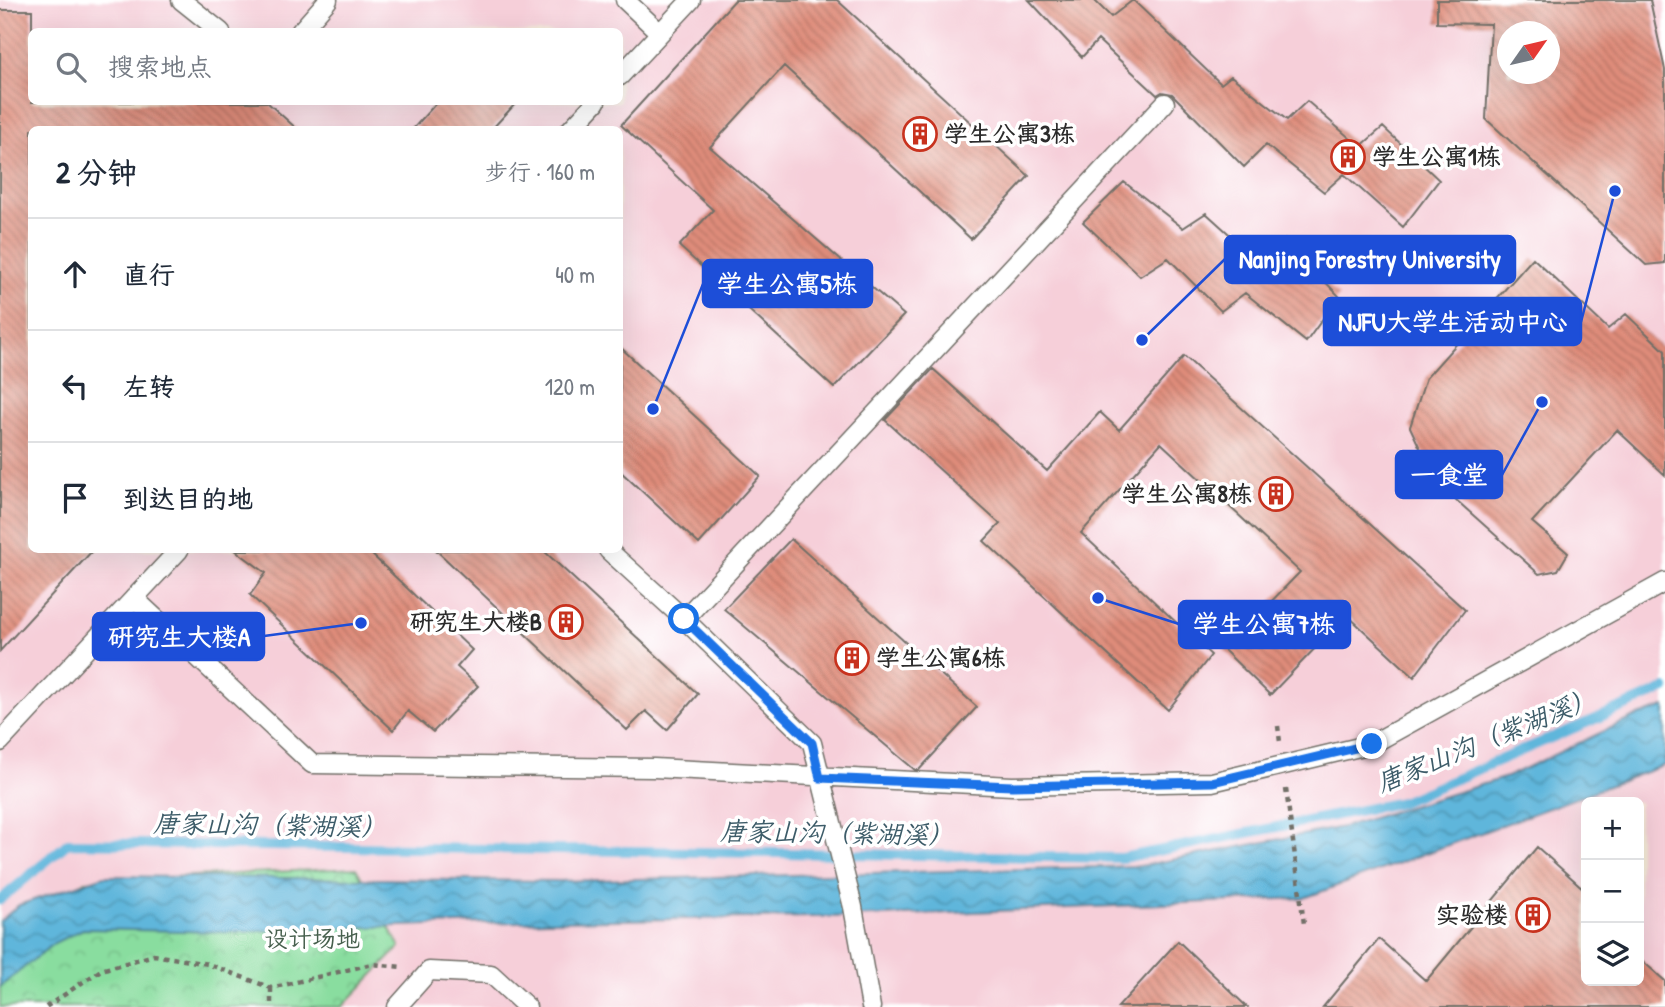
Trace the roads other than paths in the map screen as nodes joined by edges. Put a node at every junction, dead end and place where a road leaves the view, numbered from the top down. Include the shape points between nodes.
1 (181, 0) edge
2 (328, 0) edge
3 (625, 0) edge
4 (691, 0) edge
5 (215, 28) edge
6 (304, 28) edge
7 (660, 33) junction
8 (623, 73) edge
9 (1165, 103) dead end
10 (593, 105) edge
11 (574, 126) edge
12 (176, 553) edge
13 (611, 553) edge
14 (1665, 582) edge
15 (134, 598) junction
16 (684, 619) junction
17 (0, 741) edge
18 (820, 778) junction
19 (397, 1007) edge
20 (527, 1007) edge
21 (871, 1007) edge

1 - 5 lane
2 - 6 lane
3 - 7 lane
4 - 7 lane
7 - 8 lane
9 - 16 lane
10 - 11 lane
12 - 15 lane
13 - 16 lane
14 - 18 lane via 1372,744 1212,782 1012,786
15 - 17 lane
15 - 18 lane via 312,764 654,768
16 - 18 lane via 812,743
18 - 21 lane
19 - 20 lane via 429,971 491,974

